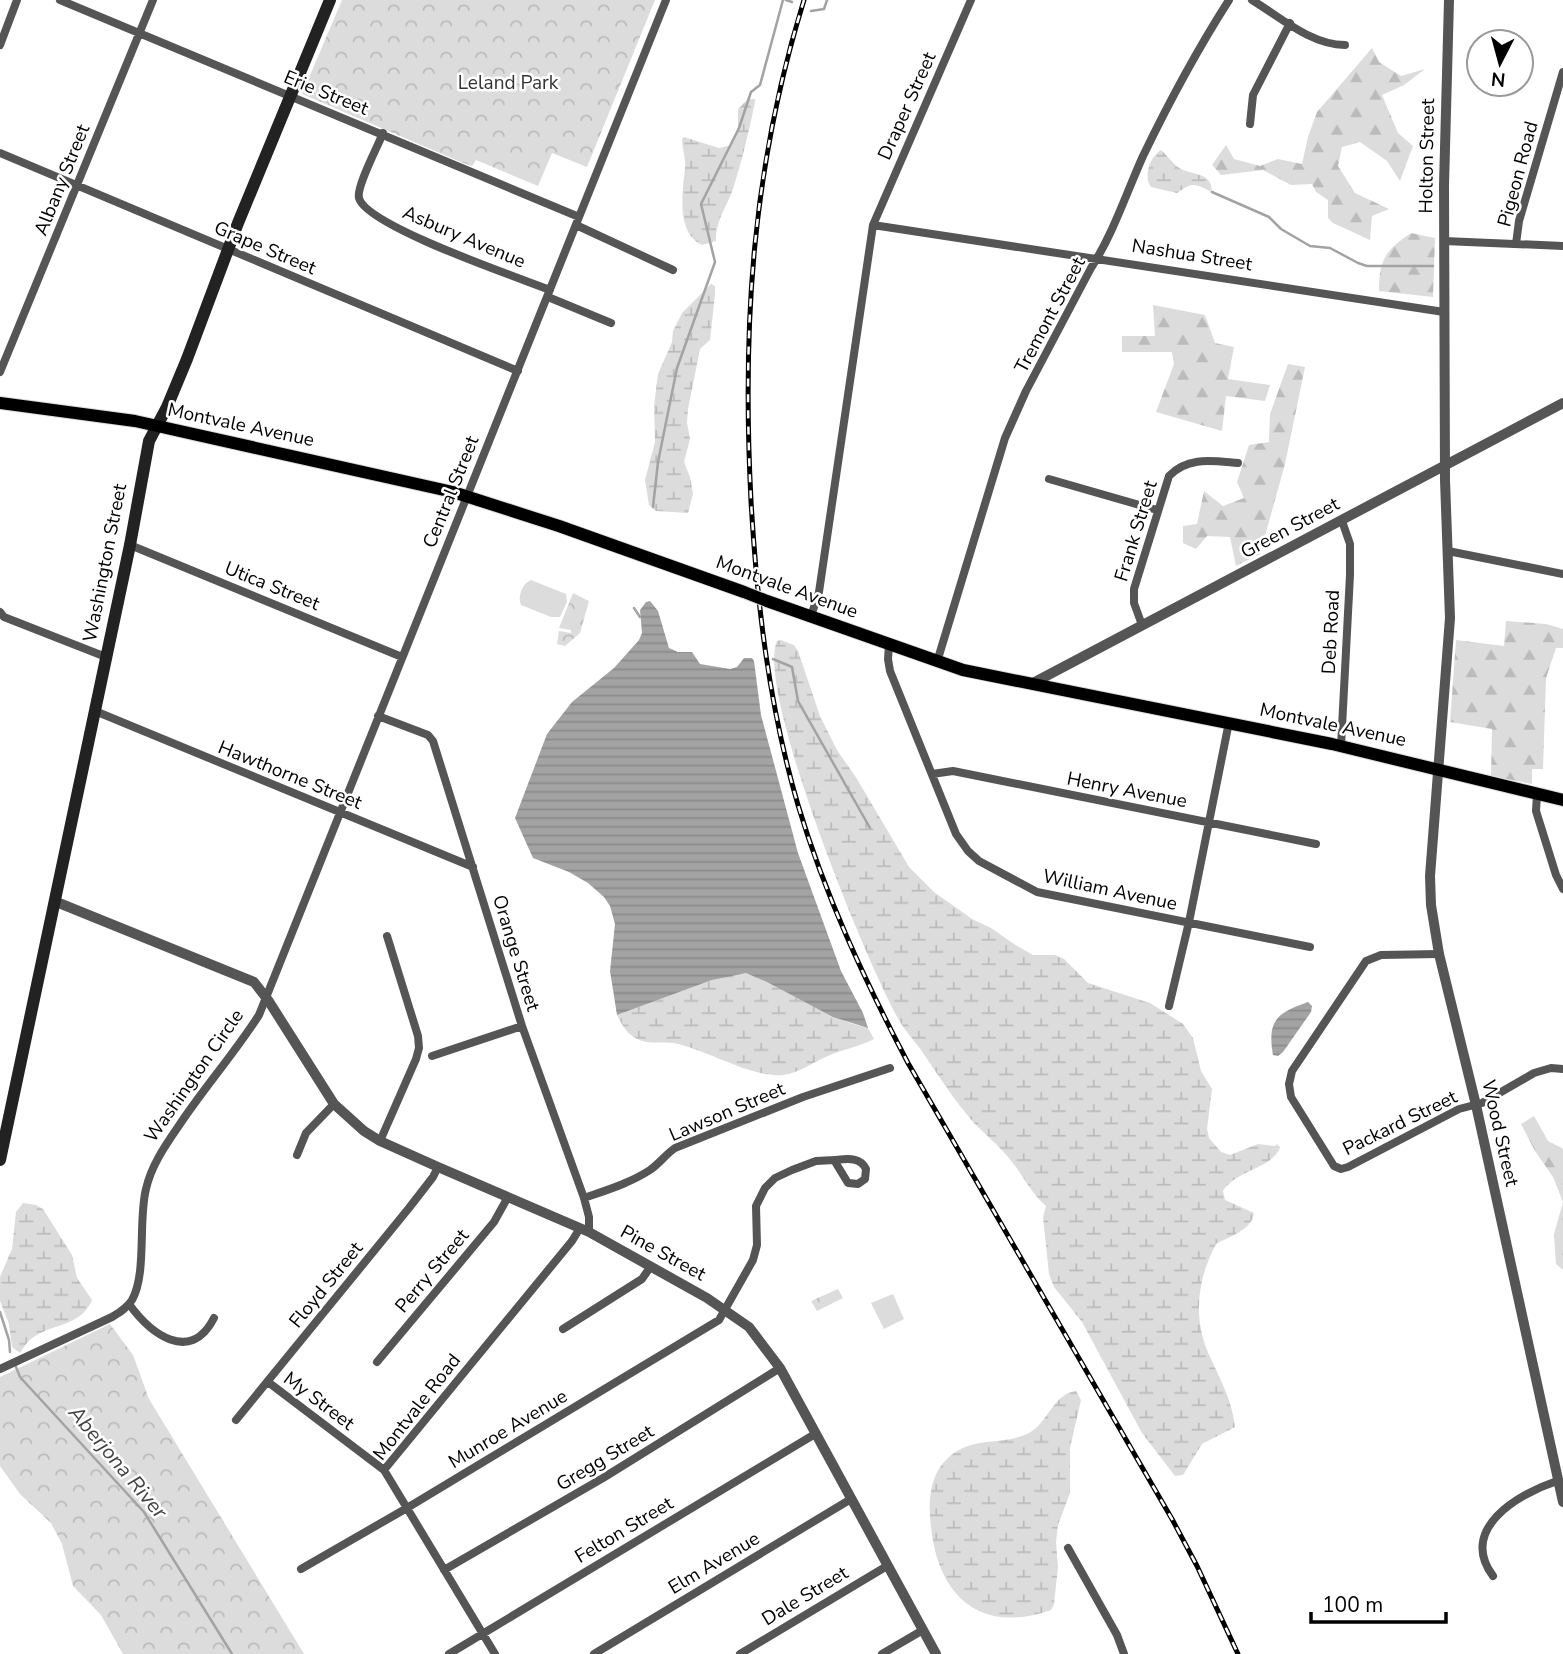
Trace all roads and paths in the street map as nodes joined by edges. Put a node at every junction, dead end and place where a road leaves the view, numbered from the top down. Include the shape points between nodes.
1 (18, 0) edge
2 (60, 0) edge
3 (153, 0) edge
4 (330, 0) edge
5 (666, 0) edge
6 (971, 0) edge
7 (1229, 0) edge
8 (1252, 0) edge
9 (1449, 0) edge
10 (1290, 23) junction
11 (139, 33) junction
12 (0, 45) edge
13 (1345, 45) dead end
14 (1563, 72) edge
15 (290, 96) junction
16 (1552, 110) junction
17 (1563, 113) edge
18 (1250, 124) dead end
19 (383, 134) junction
20 (0, 153) edge
21 (76, 185) junction
22 (577, 221) junction
23 (873, 225) junction
24 (1444, 241) junction
25 (1516, 244) junction
26 (1563, 246) edge
27 (228, 249) junction
28 (1098, 258) junction
29 (673, 270) dead end
30 (549, 293) junction
31 (1444, 312) junction
32 (611, 323) dead end
33 (518, 370) junction
34 (0, 372) edge
35 (0, 403) edge
36 (1563, 403) edge
37 (155, 426) junction
38 (1238, 463) dead end
39 (1445, 467) junction
40 (1049, 478) dead end
41 (467, 497) junction
42 (1157, 510) junction
43 (1342, 521) junction
44 (130, 545) junction
45 (1448, 551) junction
46 (1563, 574) edge
47 (0, 612) edge
48 (811, 616) junction
49 (1142, 625) junction
50 (889, 645) junction
51 (106, 657) junction
52 (402, 657) junction
53 (937, 662) junction
54 (1033, 683) junction
55 (95, 711) junction
56 (378, 716) junction
57 (1229, 722) junction
58 (1341, 746) junction
59 (1439, 769) junction
60 (932, 774) junction
61 (1538, 794) junction
62 (1563, 800) edge
63 (339, 812) junction
64 (1209, 823) junction
65 (1317, 844) dead end
66 (473, 867) junction
67 (1563, 889) edge
68 (54, 901) junction
69 (1189, 922) junction
70 (387, 936) dead end
71 (1310, 947) dead end
72 (1439, 954) junction
73 (266, 997) junction
74 (1169, 1006) dead end
75 (522, 1026) junction
76 (432, 1056) dead end
77 (890, 1068) dead end
78 (1563, 1069) edge
79 (334, 1104) junction
80 (1476, 1105) junction
81 (380, 1141) junction
82 (296, 1155) dead end
83 (0, 1160) edge
84 (834, 1160) dead end
85 (438, 1167) junction
86 (508, 1197) junction
87 (584, 1198) junction
88 (584, 1230) junction
89 (651, 1266) junction
90 (129, 1304) junction
91 (726, 1310) junction
92 (214, 1318) dead end
93 (563, 1329) dead end
94 (377, 1362) dead end
95 (780, 1368) junction
96 (0, 1370) edge
97 (268, 1382) junction
98 (236, 1420) dead end
99 (815, 1434) junction
100 (384, 1470) junction
101 (1557, 1481) junction
102 (851, 1499) junction
103 (1563, 1502) edge
104 (407, 1508) junction
105 (1068, 1548) dead end
106 (887, 1566) junction
107 (300, 1569) dead end
108 (444, 1570) junction
109 (1493, 1576) dead end
110 (923, 1630) junction
111 (483, 1634) junction
112 (449, 1654) edge
113 (495, 1654) edge
114 (594, 1654) edge
115 (740, 1654) edge
116 (882, 1654) edge
117 (936, 1654) edge
118 (1124, 1654) edge

1 - 12 street
2 - 11 street, Erie Street
3 - 11 street, Albany Street
4 - 15 main road, Washington Street
5 - 22 street, Central Street
6 - 23 street, Draper Street
7 - 28 street, Tremont Street via 1158,124
8 - 10 street
9 - 24 street, Holton Street
10 - 13 street via 1321,41
10 - 18 street via 1252,98
11 - 15 street, Erie Street
11 - 21 street, Albany Street
14 - 16 street, Pigeon Road
15 - 19 street, Erie Street
15 - 27 main road, Washington Street
16 - 17 street
16 - 25 street, Pigeon Road
19 - 22 street, Erie Street
19 - 30 street, Asbury Avenue via 359,192 362,204 437,247
20 - 21 street, Grape Street
21 - 27 street, Grape Street
21 - 34 street, Albany Street
22 - 29 street, Erie Street
22 - 30 street, Central Street
23 - 28 street, Nashua Street
23 - 48 street via 819,592
24 - 25 street
24 - 31 street, Holton Street
25 - 26 street
27 - 33 street, Grape Street
27 - 37 main road, Washington Street via 187,359
28 - 31 street, Nashua Street
28 - 53 street, Tremont Street via 1008,430
30 - 32 street, Asbury Avenue
30 - 33 street, Central Street
31 - 39 street
33 - 41 street, Central Street
35 - 37 main road, Montvale Avenue
36 - 39 street, Green Street
37 - 41 main road, Montvale Avenue
37 - 44 main road, Washington Street
38 - 42 street, Frank Street via 1206,461 1180,466 1168,479
39 - 43 street, Green Street
39 - 45 street
40 - 42 street
41 - 48 main road, Montvale Avenue, bridge
41 - 52 street, Central Street
42 - 49 street, Frank Street via 1134,589
43 - 49 street, Green Street
43 - 58 street, Deb Road via 1350,544 1350,575
44 - 51 main road, Washington Street
44 - 52 street, Utica Street
45 - 46 street
45 - 59 street via 1450,618
47 - 51 street
48 - 50 main road, Montvale Avenue
49 - 54 street, Green Street
50 - 53 main road, Montvale Avenue
50 - 60 street, William Avenue via 890,671
51 - 55 main road, Washington Street
52 - 56 street, Central Street
53 - 54 main road, Montvale Avenue
54 - 57 main road, Montvale Avenue
55 - 63 street, Hawthorne Street
55 - 68 main road, Washington Street
56 - 63 street, Central Street
56 - 66 street, Orange Street via 432,738
57 - 58 main road, Montvale Avenue
57 - 64 street
58 - 59 main road, Montvale Avenue
59 - 61 main road, Montvale Avenue
59 - 72 street, Wood Street via 1430,895
60 - 64 street, Henry Avenue via 951,771
60 - 69 street, William Avenue via 957,837 985,864 1037,892
61 - 62 main road, Montvale Avenue
61 - 67 street via 1536,811
63 - 66 street, Hawthorne Street
63 - 73 street, Central Street
64 - 65 street, Henry Avenue
64 - 69 street
66 - 75 street, Orange Street
68 - 73 street, Washington Circle via 251,980
68 - 83 main road, Washington Street
69 - 71 street, William Avenue
69 - 74 street
70 - 81 street via 419,1044
72 - 80 street, Wood Street
72 - 80 street, Packard Street via 1381,955 1366,961 1292,1071 1291,1097 1338,1168
73 - 79 street, Pine Street
73 - 90 street, Washington Circle via 257,1018 200,1094 150,1174 136,1292
75 - 76 street
75 - 87 street, Orange Street
77 - 87 street, Lawson Street via 675,1148 660,1163 620,1186
78 - 80 street, Packard Street via 1534,1073
79 - 81 street, Pine Street
79 - 82 street via 306,1133
80 - 101 street, Wood Street
81 - 85 street, Pine Street
84 - 91 street via 792,1170 765,1188 756,1206 754,1256
85 - 86 street, Pine Street
85 - 97 street, Floyd Street
86 - 88 street, Pine Street
86 - 94 street, Perry Street via 494,1222
87 - 88 street, Orange Street via 589,1217
88 - 89 street, Pine Street
88 - 100 street, Montvale Road
89 - 91 street, Pine Street
89 - 93 street via 642,1279
90 - 92 street via 153,1332 176,1341 201,1336
90 - 96 street via 104,1321
91 - 95 street, Pine Street via 755,1334
91 - 104 street, Munroe Avenue via 706,1328
95 - 99 street, Pine Street
95 - 108 street, Gregg Street
97 - 98 street, Floyd Street
97 - 100 street, My Street
99 - 102 street, Pine Street
99 - 111 street, Felton Street
100 - 104 street, Montvale Road
101 - 103 street, Wood Street
101 - 109 street via 1503,1510 1489,1525 1482,1553
102 - 106 street, Pine Street
102 - 114 street, Elm Avenue
104 - 107 street, Munroe Avenue
104 - 108 street, Montvale Road
105 - 118 street
106 - 110 street, Pine Street
106 - 115 street, Dale Street
108 - 111 street, Montvale Road
110 - 116 street
110 - 117 street, Pine Street
111 - 112 street, Felton Street
111 - 113 street, Montvale Road

